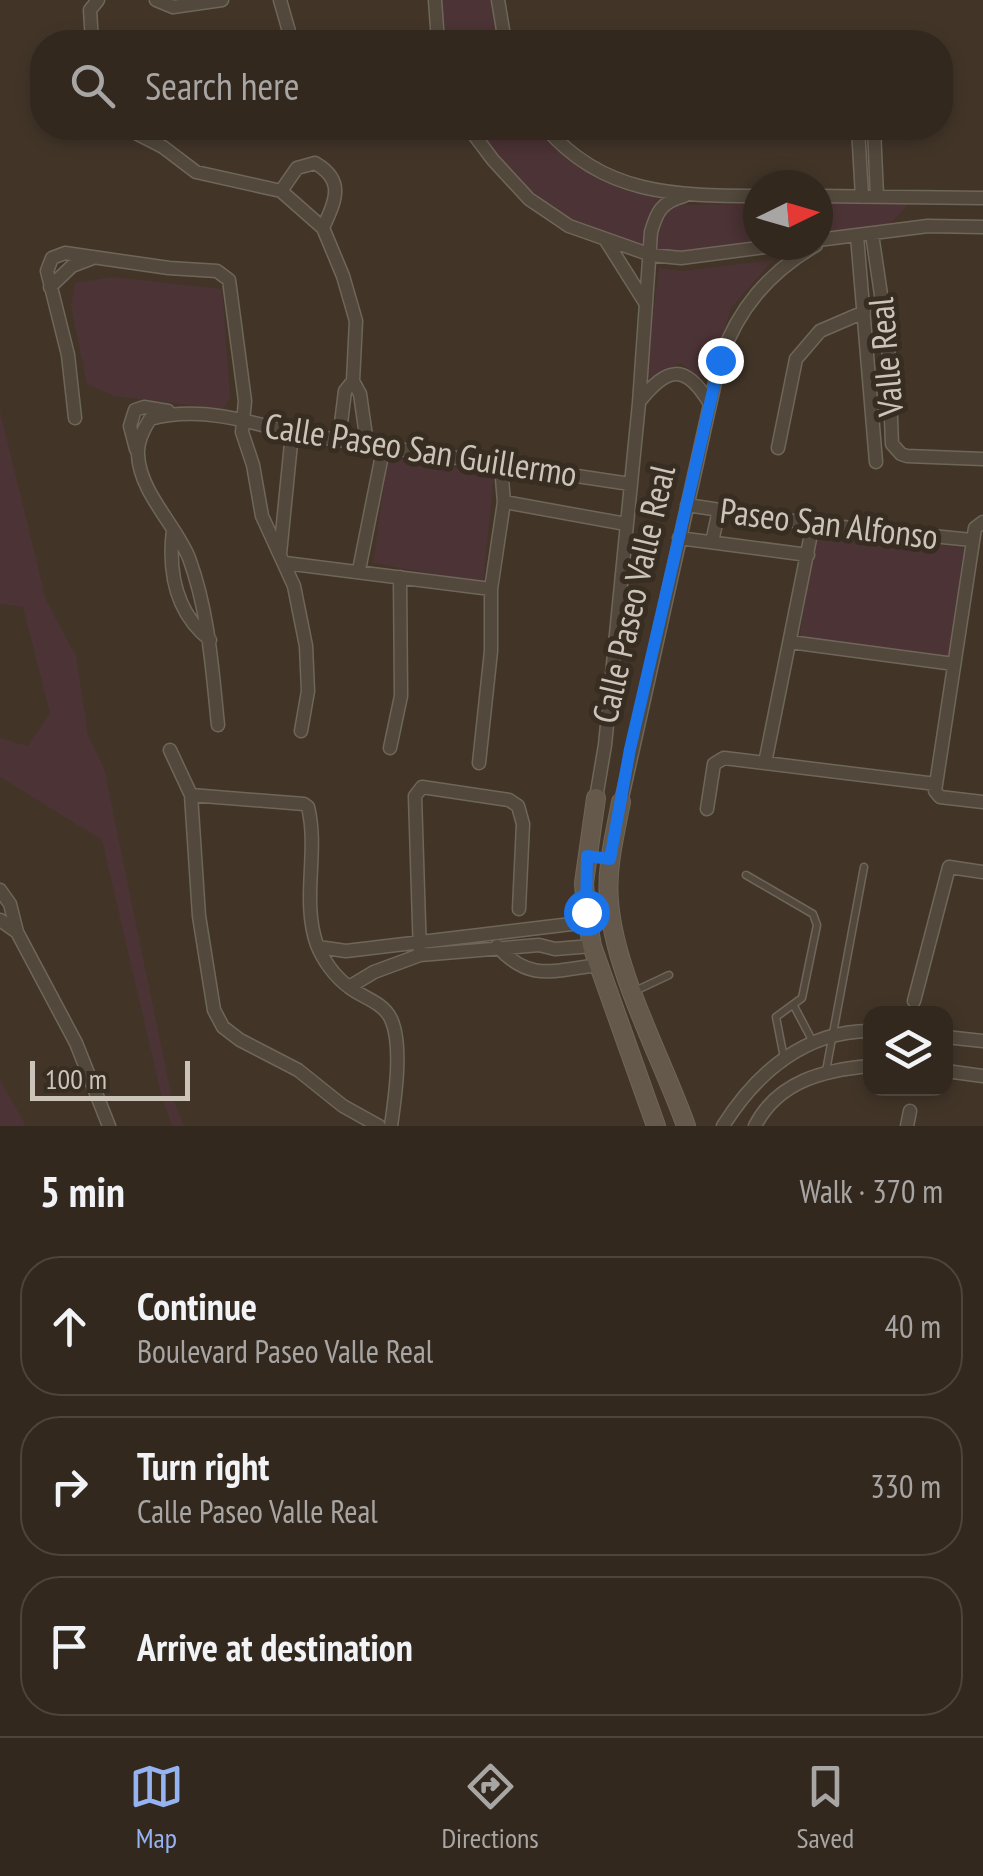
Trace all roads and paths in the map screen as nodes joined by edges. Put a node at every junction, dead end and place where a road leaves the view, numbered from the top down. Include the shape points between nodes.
1 (98, 0) edge
2 (156, 0) edge
3 (222, 0) edge
4 (280, 0) edge
5 (435, 0) edge
6 (498, 0) edge
7 (91, 30) edge
8 (289, 30) edge
9 (437, 30) edge
10 (503, 30) edge
11 (148, 140) edge
12 (479, 140) edge
13 (559, 140) edge
14 (859, 140) edge
15 (875, 140) edge
16 (281, 191) junction
17 (684, 196) junction
18 (743, 196) edge
19 (833, 196) edge
20 (862, 196) junction
21 (877, 196) junction
22 (948, 198) junction
23 (983, 198) edge
24 (948, 226) junction
25 (983, 226) edge
26 (323, 228) junction
27 (864, 235) junction
28 (605, 238) junction
29 (833, 240) edge
30 (743, 250) edge
31 (651, 255) junction
32 (794, 260) edge
33 (646, 305) junction
34 (864, 312) junction
35 (354, 381) junction
36 (638, 403) junction
37 (710, 404) junction
38 (175, 412) junction
39 (75, 418) dead end
40 (244, 419) junction
41 (292, 433) junction
42 (339, 439) junction
43 (366, 443) junction
44 (384, 446) junction
45 (778, 448) dead end
46 (138, 456) junction
47 (983, 459) edge
48 (876, 462) dead end
49 (509, 464) junction
50 (630, 484) junction
51 (504, 502) junction
52 (686, 505) junction
53 (719, 510) junction
54 (983, 522) edge
55 (626, 524) junction
56 (813, 524) junction
57 (173, 530) junction
58 (679, 538) junction
59 (972, 540) junction
60 (712, 542) junction
61 (808, 555) junction
62 (282, 558) junction
63 (315, 566) junction
64 (360, 570) junction
65 (400, 577) junction
66 (294, 586) junction
67 (491, 589) junction
68 (210, 640) junction
69 (790, 642) junction
70 (954, 664) junction
71 (218, 725) dead end
72 (302, 731) dead end
73 (605, 745) junction
74 (390, 748) dead end
75 (630, 749) junction
76 (170, 750) dead end
77 (765, 763) junction
78 (479, 764) dead end
79 (936, 784) junction
80 (192, 795) junction
81 (983, 802) edge
82 (596, 805) junction
83 (620, 808) junction
84 (707, 809) dead end
85 (587, 856) junction
86 (610, 859) junction
87 (864, 867) dead end
88 (983, 872) edge
89 (746, 875) dead end
90 (0, 890) edge
91 (519, 909) dead end
92 (0, 920) edge
93 (588, 922) junction
94 (17, 932) junction
95 (487, 932) junction
96 (592, 946) junction
97 (318, 947) junction
98 (420, 947) junction
99 (499, 949) junction
100 (346, 951) junction
101 (599, 965) junction
102 (374, 972) junction
103 (334, 973) junction
104 (669, 974) dead end
105 (349, 987) junction
106 (634, 992) junction
107 (914, 1001) dead end
108 (380, 1005) junction
109 (794, 1006) junction
110 (863, 1031) edge
111 (831, 1035) junction
112 (953, 1038) edge
113 (983, 1041) edge
114 (813, 1042) junction
115 (784, 1059) junction
116 (863, 1067) edge
117 (826, 1071) junction
118 (953, 1073) edge
119 (983, 1076) edge
120 (674, 1090) junction
121 (647, 1102) junction
122 (688, 1123) edge
123 (109, 1126) edge
124 (379, 1126) edge
125 (391, 1126) edge
126 (656, 1126) edge
127 (723, 1126) edge
128 (754, 1126) edge

1 - 7 street via 90,10
2 - 3 street via 172,7
4 - 8 street
5 - 9 street
6 - 10 street
11 - 16 street via 196,172
12 - 28 street via 529,200 569,226
13 - 17 street via 625,183
14 - 20 street
15 - 21 street
16 - 26 street
16 - 26 street via 297,168 315,163 329,171 336,200
17 - 18 street
17 - 31 street, Calle Paseo Valle Real via 667,200 656,213
19 - 20 street
20 - 21 street
21 - 22 street
22 - 23 street
22 - 24 street
24 - 25 street
24 - 27 street
26 - 35 street via 356,320
27 - 29 street
27 - 34 street
27 - 47 street, Valle Real via 888,342 892,444 908,456
28 - 31 street
28 - 33 street
30 - 31 street
31 - 33 street, Calle Paseo Valle Real
32 - 37 street, Calle Paseo Valle Real via 743,309
33 - 36 street, Calle Paseo Valle Real
34 - 45 street via 820,330 796,360
34 - 48 street
35 - 42 street via 345,391
35 - 43 street
36 - 37 street via 671,374 697,382
36 - 50 street, Calle Paseo Valle Real
37 - 52 street, Calle Paseo Valle Real
38 - 40 street
38 - 46 street via 150,420
38 - 46 street via 134,410 130,426
39 - 40 street via 47,271 52,258 66,254 216,270 229,280
40 - 41 street, Calle Paseo San Guillermo
40 - 62 street, Calle Paseo San Guillermo via 262,516
41 - 42 street, Calle Paseo San Guillermo
41 - 62 street
42 - 43 street, Calle Paseo San Guillermo
43 - 44 street, Calle Paseo San Guillermo
44 - 49 street, Calle Paseo San Guillermo
44 - 64 street
46 - 57 street
49 - 50 street, Calle Paseo San Guillermo
49 - 51 street
50 - 55 street, Calle Paseo Valle Real
51 - 55 street, Calle Paseo San Guillermo
51 - 67 street, Calle Paseo San Guillermo
52 - 53 street, Paseo San Alfonso
52 - 58 street, Calle Paseo Valle Real
53 - 56 street, Paseo San Alfonso
53 - 60 street
54 - 59 street, Paseo San Alfonso
55 - 73 street, Calle Paseo Valle Real
56 - 59 street, Paseo San Alfonso
56 - 61 street
57 - 68 street via 205,608
57 - 68 street via 174,584 192,624
58 - 60 street
58 - 75 street, Calle Paseo Valle Real
59 - 70 street, Paseo San Alfonso
60 - 61 street
61 - 69 street
62 - 63 street
62 - 66 street, Calle Paseo San Guillermo
63 - 64 street
63 - 66 street
64 - 65 street
65 - 67 street
65 - 74 street via 401,696
66 - 72 street, Calle Paseo San Guillermo via 306,646
67 - 78 street, Calle Paseo San Guillermo
68 - 71 street
69 - 70 street
69 - 77 street
70 - 79 street, Paseo San Alfonso
73 - 75 street
73 - 82 street, Calle Paseo Valle Real
75 - 83 street, Calle Paseo Valle Real
76 - 80 street
77 - 79 street
77 - 84 street via 716,761
79 - 81 street via 940,797
80 - 97 street via 308,807 310,916
80 - 124 street via 199,916 214,1010 223,1027
82 - 83 street
82 - 85 street
83 - 86 street, Calle Paseo Valle Real
85 - 86 street
85 - 93 street
86 - 106 street, Calle Paseo Valle Real via 608,902
87 - 111 lane
88 - 107 street via 949,867
89 - 109 lane via 813,914 816,937 802,998
90 - 94 street
91 - 98 street via 518,806 422,786 415,796
92 - 94 street
93 - 95 street
93 - 96 street
94 - 123 street via 76,1043
95 - 98 street
95 - 99 street
96 - 99 street
96 - 101 street
97 - 100 street
97 - 103 street
98 - 99 street
98 - 100 street
98 - 102 street
99 - 101 street via 530,972
100 - 103 street
101 - 121 street
102 - 105 street
102 - 108 street
103 - 105 street
104 - 106 lane
105 - 108 street
106 - 120 street, Calle Paseo Valle Real
108 - 125 street via 396,1036
109 - 114 lane
109 - 115 lane via 776,1016
110 - 111 street
111 - 114 street
111 - 117 lane
112 - 113 street
114 - 115 street
115 - 127 street via 762,1075
116 - 117 street
117 - 128 street via 778,1096
118 - 119 street
120 - 121 street via 659,1088
120 - 122 street, Calle Paseo Valle Real
121 - 126 street

